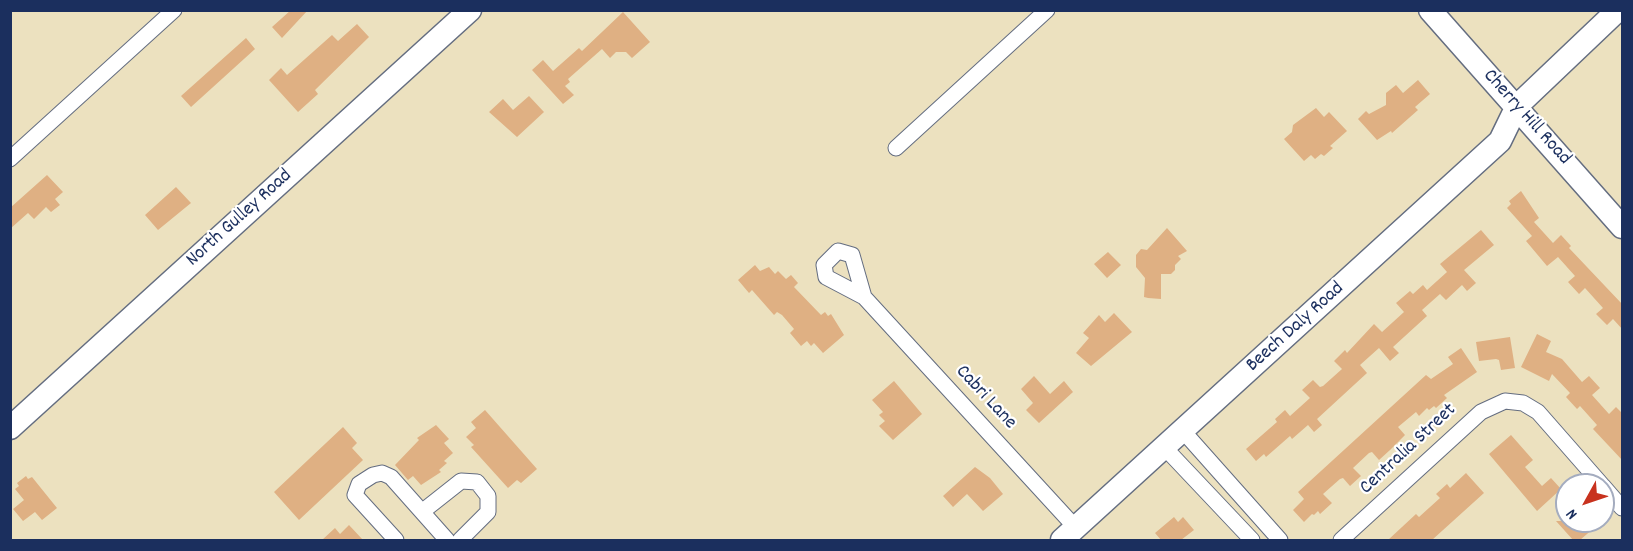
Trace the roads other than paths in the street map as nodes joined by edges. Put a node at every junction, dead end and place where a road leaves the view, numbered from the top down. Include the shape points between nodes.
1 (174, 10) edge
2 (470, 10) edge
3 (1047, 10) edge
4 (1430, 10) edge
5 (1618, 10) edge
6 (1516, 106) junction
7 (896, 148) dead end
8 (10, 159) edge
9 (1623, 227) edge
10 (864, 297) dead end
11 (10, 428) edge
12 (1183, 431) junction
13 (1165, 448) junction
14 (1592, 473) edge
15 (423, 511) junction
16 (1069, 534) edge
17 (396, 540) edge
18 (447, 540) edge
19 (460, 540) edge
20 (1252, 540) edge
21 (1280, 540) edge
22 (1341, 540) edge

1 - 8 street
2 - 11 main road, North Gulley Road
3 - 7 street
4 - 6 main road, Cherry Hill Road
5 - 6 main road
6 - 9 main road, Cherry Hill Road
6 - 12 main road, Beech Daly Road via 1500,141
10 - 16 street, Cabri Lane
12 - 13 main road, Beech Daly Road
12 - 21 street
13 - 16 main road, Beech Daly Road
13 - 20 street
14 - 22 street, Centralia Street via 1538,412 1511,401 1492,405
15 - 17 street via 391,477 382,473 359,484 355,495
15 - 18 street
15 - 19 street via 461,481 477,482 488,496 488,512

